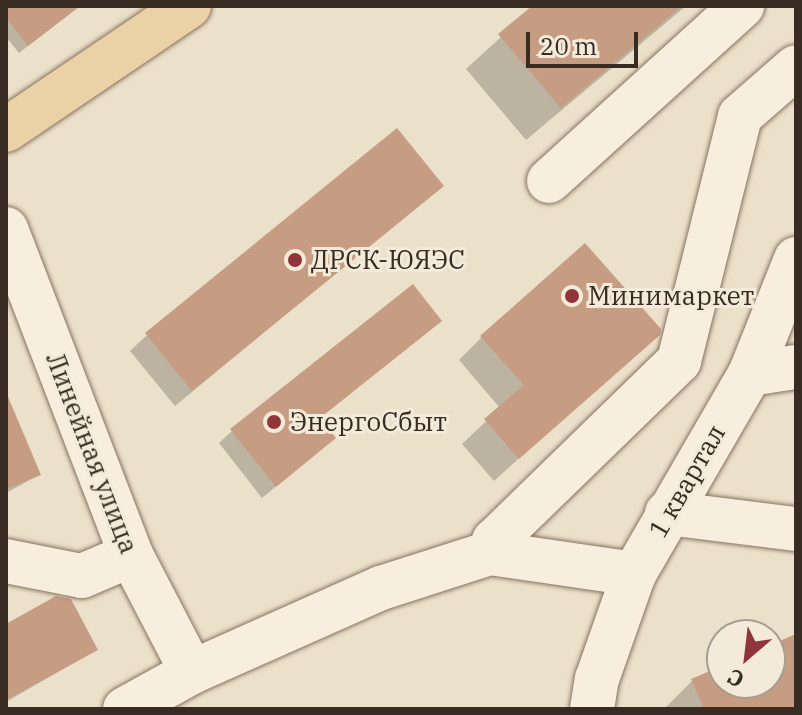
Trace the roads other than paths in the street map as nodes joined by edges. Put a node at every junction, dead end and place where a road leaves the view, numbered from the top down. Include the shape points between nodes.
1 (189, 6) edge
2 (742, 6) edge
3 (796, 67) edge
4 (6, 130) edge
5 (549, 181) dead end
6 (6, 229) edge
7 (796, 259) edge
8 (796, 367) edge
9 (750, 374) junction
10 (667, 513) junction
11 (796, 529) edge
12 (490, 553) junction
13 (131, 555) junction
14 (6, 561) edge
15 (634, 574) junction
16 (192, 672) junction
17 (125, 709) edge
18 (592, 709) edge

1 - 4 main road
2 - 5 street
3 - 12 street via 740,116 679,361 494,541
6 - 13 street, Линейная улица
7 - 9 street, 1 квартал
8 - 9 street
9 - 10 street, 1 квартал
10 - 11 street
10 - 15 street, 1 квартал
12 - 15 street
12 - 16 street via 381,588
13 - 14 street via 82,576
13 - 16 street, Линейная улица
15 - 18 street, 1 квартал via 597,679
16 - 17 street

